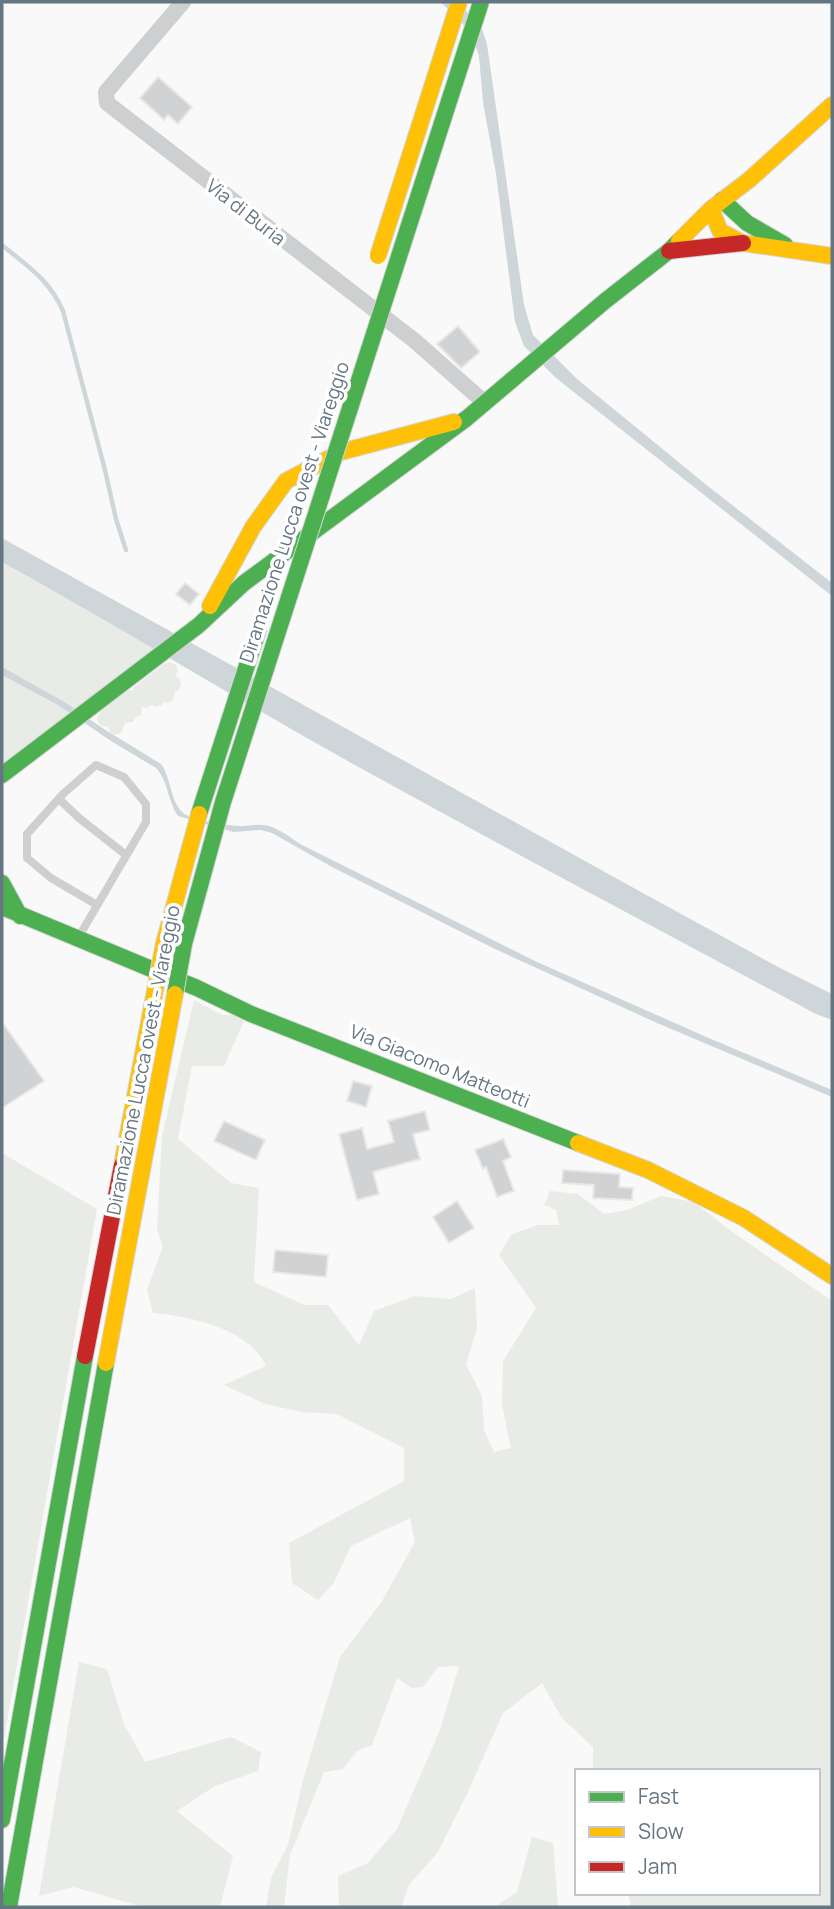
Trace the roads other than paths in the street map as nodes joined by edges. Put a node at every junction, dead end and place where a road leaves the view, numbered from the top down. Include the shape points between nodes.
1 (183, 2) edge
2 (459, 2) edge
3 (481, 2) edge
4 (832, 105) edge
5 (749, 180) junction
6 (716, 204) junction
7 (747, 223) junction
8 (743, 243) junction
9 (793, 249) junction
10 (669, 251) junction
11 (832, 256) edge
12 (360, 312) dead end
13 (485, 403) junction
14 (467, 418) junction
15 (315, 452) dead end
16 (303, 490) dead end
17 (290, 528) dead end
18 (274, 579) dead end
19 (262, 618) dead end
20 (199, 625) junction
21 (2, 775) edge
22 (59, 799) junction
23 (126, 855) junction
24 (2, 883) edge
25 (97, 905) junction
26 (2, 907) edge
27 (20, 916) junction
28 (77, 939) junction
29 (832, 1276) edge
30 (2, 1820) edge
31 (9, 1907) edge

1 - 13 street, Via di Buria via 106,92 107,103 415,341
2 - 12 main road, bridge
3 - 31 main road, Diramazione Lucca ovest - Viareggio, bridge via 232,776 188,931
4 - 5 main road
5 - 6 main road
5 - 7 main road via 741,203
6 - 7 main road
6 - 8 main road via 720,231
6 - 10 main road
7 - 9 main road
8 - 9 main road
8 - 10 main road
9 - 11 main road
10 - 13 main road
13 - 14 main road
14 - 20 main road via 244,583
14 - 20 main road via 341,452 286,481 253,527
15 - 16 main road, Diramazione Lucca ovest - Viareggio
17 - 18 main road, Diramazione Lucca ovest - Viareggio
19 - 30 main road, Diramazione Lucca ovest - Viareggio, bridge via 203,798 164,943
20 - 21 main road
22 - 23 lane
22 - 23 lane via 96,765 124,776 146,804 146,822
22 - 25 lane via 27,834 27,858
23 - 25 lane
24 - 27 main road
25 - 28 lane
26 - 27 main road, Via Giacomo Matteotti
27 - 28 main road, Via Giacomo Matteotti
28 - 29 main road, Via Giacomo Matteotti via 251,1014 648,1170 744,1219

